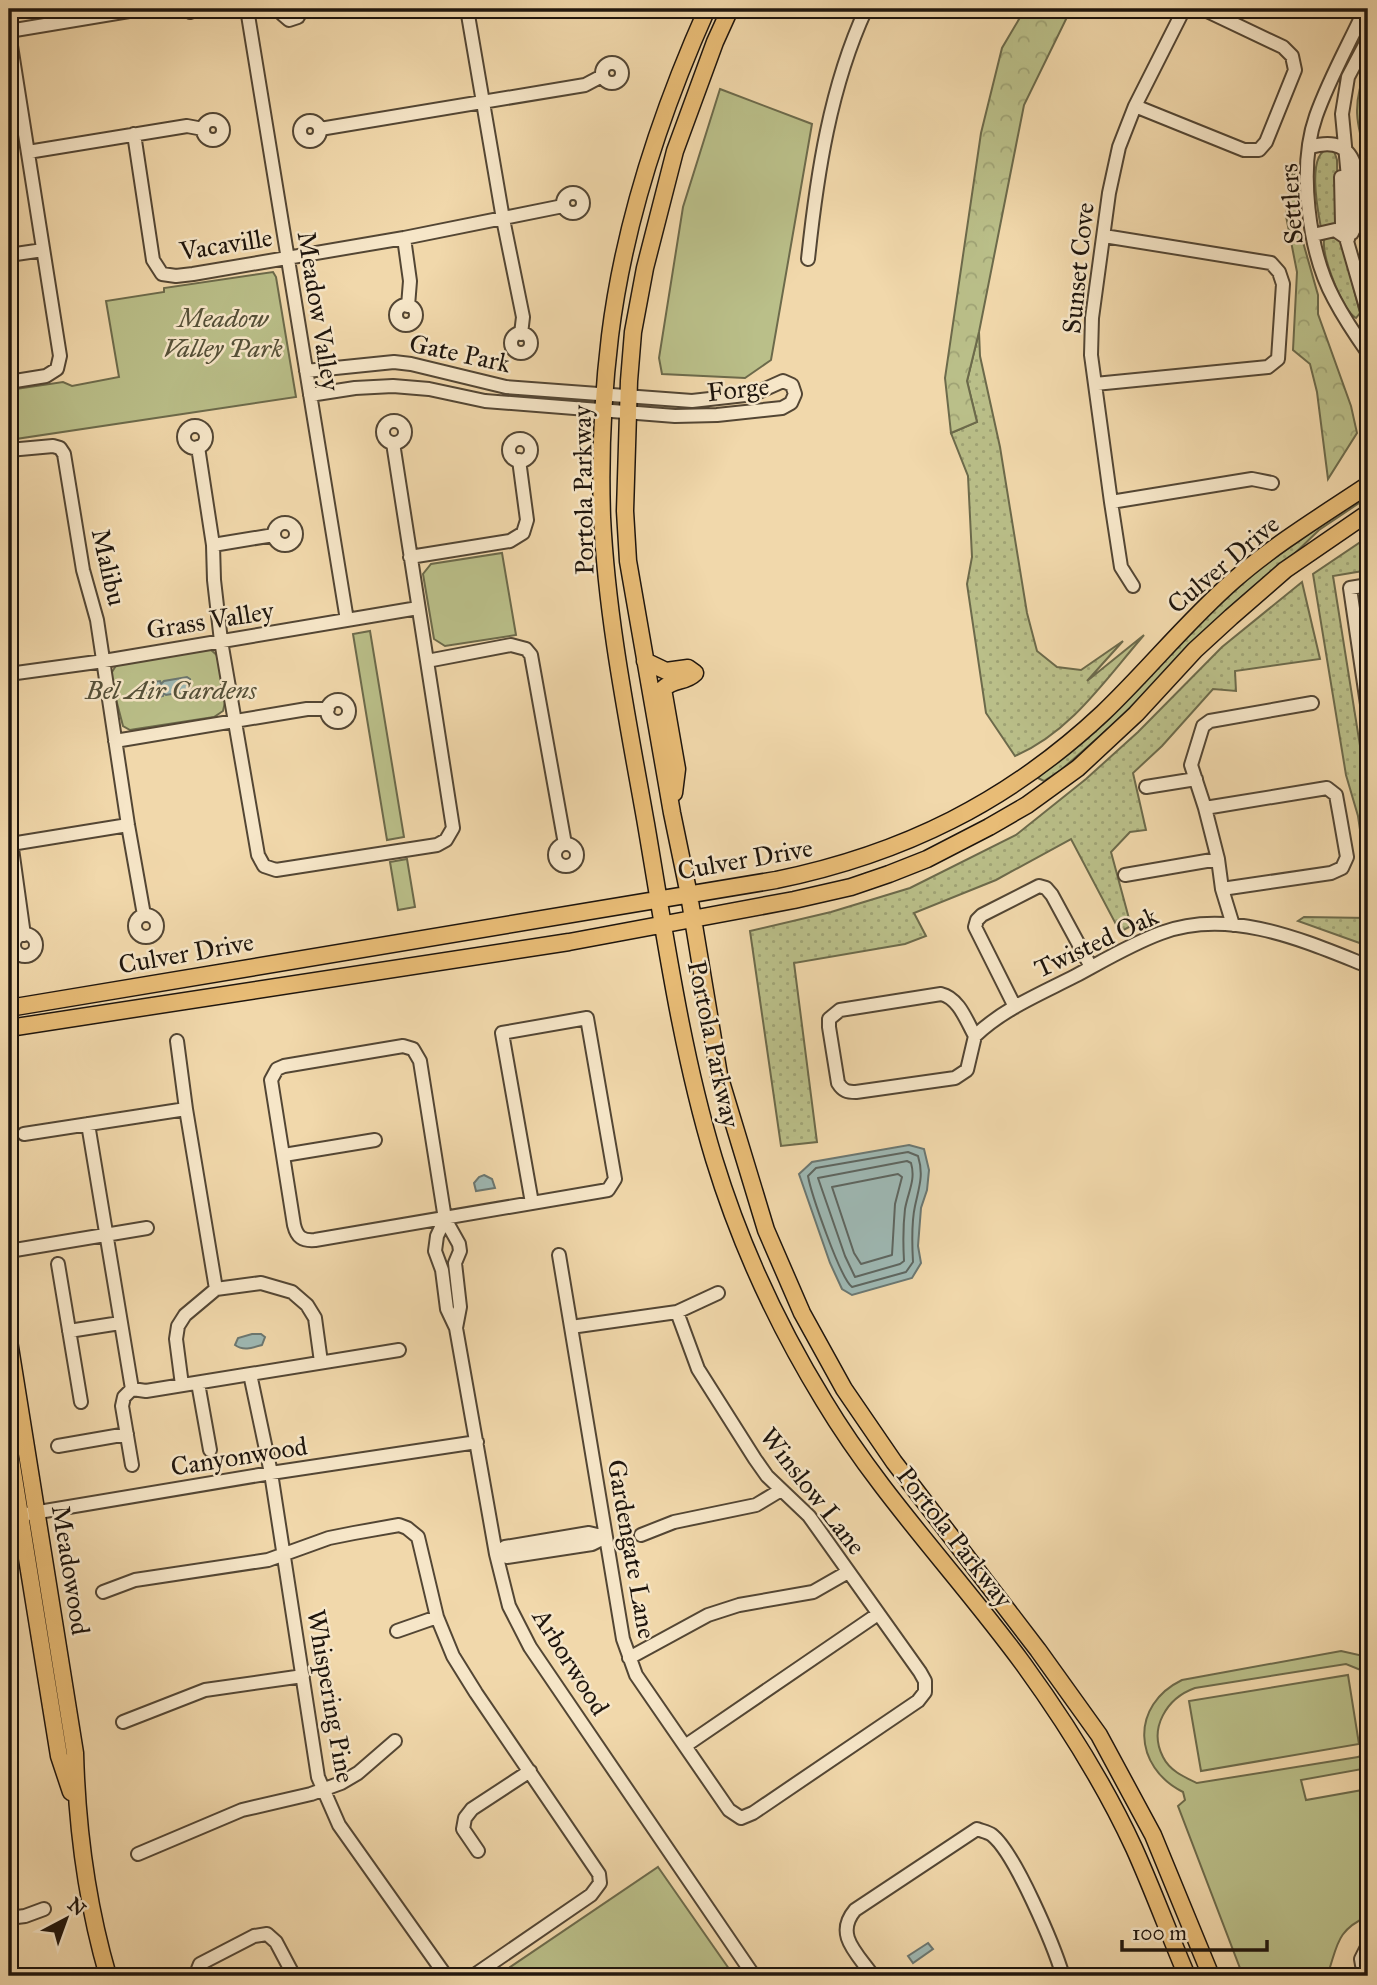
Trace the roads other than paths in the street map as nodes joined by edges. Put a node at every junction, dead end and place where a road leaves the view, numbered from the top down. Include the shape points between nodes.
1 (141, 9) edge
2 (185, 9) edge
3 (198, 9) edge
4 (247, 9) edge
5 (281, 9) edge
6 (301, 9) edge
7 (467, 9) edge
8 (707, 9) edge
9 (730, 9) edge
10 (866, 9) edge
11 (1184, 9) edge
12 (1203, 9) edge
13 (1365, 10) edge
14 (115, 11) edge
15 (9, 32) edge
16 (1368, 39) edge
17 (603, 76) dead end
18 (482, 103) junction
19 (1135, 106) junction
20 (203, 129) dead end
21 (320, 130) dead end
22 (134, 134) junction
23 (1310, 148) junction
24 (1344, 149) junction
25 (27, 152) junction
26 (563, 206) dead end
27 (503, 219) junction
28 (1313, 235) junction
29 (1104, 236) junction
30 (404, 237) junction
31 (1348, 239) junction
32 (43, 250) junction
33 (9, 255) edge
34 (287, 257) junction
35 (808, 259) dead end
36 (408, 306) dead end
37 (1368, 314) edge
38 (521, 334) dead end
39 (1368, 353) edge
40 (365, 363) junction
41 (306, 372) junction
42 (9, 382) edge
43 (1096, 384) junction
44 (367, 387) junction
45 (310, 394) junction
46 (605, 403) junction
47 (627, 405) junction
48 (393, 443) dead end
49 (198, 447) dead end
50 (9, 450) edge
51 (519, 460) dead end
52 (1272, 483) dead end
53 (1368, 485) edge
54 (1111, 502) junction
55 (1368, 513) edge
56 (274, 535) dead end
57 (213, 545) junction
58 (410, 557) junction
59 (1368, 585) edge
60 (1133, 586) dead end
61 (418, 608) junction
62 (346, 620) junction
63 (221, 641) junction
64 (103, 661) junction
65 (427, 661) junction
66 (645, 661) junction
67 (1365, 673) edge
68 (9, 674) edge
69 (1312, 703) dead end
70 (328, 709) dead end
71 (1368, 710) edge
72 (235, 721) junction
73 (115, 741) junction
74 (1196, 779) junction
75 (1146, 787) dead end
76 (1205, 808) junction
77 (672, 813) junction
78 (128, 825) junction
79 (9, 827) edge
80 (11, 844) junction
81 (565, 844) dead end
82 (1218, 859) junction
83 (1125, 875) dead end
84 (1222, 889) junction
85 (689, 895) junction
86 (659, 899) junction
87 (144, 915) dead end
88 (693, 918) junction
89 (663, 923) junction
90 (1233, 925) junction
91 (24, 934) dead end
92 (1368, 966) edge
93 (1091, 967) junction
94 (1015, 1007) junction
95 (9, 1008) edge
96 (9, 1028) edge
97 (975, 1036) junction
98 (177, 1041) dead end
99 (186, 1109) junction
100 (88, 1124) junction
101 (24, 1134) dead end
102 (376, 1140) dead end
103 (284, 1154) junction
104 (532, 1203) junction
105 (445, 1219) junction
106 (147, 1228) dead end
107 (106, 1235) junction
108 (9, 1251) edge
109 (559, 1255) dead end
110 (58, 1264) dead end
111 (216, 1289) junction
112 (718, 1293) dead end
113 (677, 1312) junction
114 (120, 1323) junction
115 (571, 1327) junction
116 (456, 1328) junction
117 (69, 1331) junction
118 (9, 1341) edge
119 (399, 1350) dead end
120 (321, 1362) junction
121 (250, 1374) junction
122 (198, 1383) junction
123 (182, 1385) junction
124 (132, 1389) junction
125 (81, 1402) dead end
126 (127, 1434) junction
127 (477, 1443) junction
128 (58, 1446) dead end
129 (9, 1447) edge
130 (210, 1450) dead end
131 (132, 1465) dead end
132 (271, 1473) junction
133 (781, 1490) junction
134 (38, 1513) junction
135 (14, 1516) edge
136 (641, 1535) dead end
137 (606, 1537) junction
138 (496, 1554) junction
139 (283, 1555) junction
140 (848, 1572) junction
141 (103, 1592) dead end
142 (878, 1614) junction
143 (436, 1617) junction
144 (397, 1631) dead end
145 (629, 1658) junction
146 (303, 1676) junction
147 (123, 1722) dead end
148 (396, 1741) dead end
149 (685, 1746) junction
150 (530, 1771) junction
151 (323, 1790) junction
152 (76, 1807) junction
153 (741, 1818) joint
154 (478, 1851) dead end
155 (138, 1854) dead end
156 (44, 1909) dead end
157 (9, 1918) edge
158 (1368, 1945) edge
159 (108, 1976) edge
160 (199, 1976) edge
161 (294, 1976) edge
162 (446, 1976) edge
163 (473, 1976) edge
164 (754, 1976) edge
165 (873, 1976) edge
166 (1063, 1976) edge
167 (1187, 1976) edge
168 (1210, 1976) edge
169 (1364, 1976) edge

1 - 14 street
2 - 3 street
4 - 34 street, Meadow Valley
5 - 6 street via 289,20 298,18
7 - 18 street
8 - 46 main road, Portola Parkway via 652,151 625,247 610,335
9 - 47 main road, Portola Parkway via 675,151 645,268 633,332
10 - 35 street via 830,118
11 - 19 street, Sunset Cove
12 - 19 street via 1283,47 1292,57 1295,71 1266,142 1259,150 1244,150
13 - 23 street, Settlers via 1316,118
14 - 15 street
15 - 25 street
16 - 24 street via 1348,77 1342,114
17 - 18 street via 585,85
18 - 21 street
18 - 27 street
19 - 29 street, Sunset Cove via 1119,147
20 - 22 street via 187,126
22 - 25 street
22 - 34 street, Vacaville via 153,260 162,274 176,276
23 - 24 street via 1328,144
23 - 28 street, Settlers via 1307,168
24 - 31 street, Settlers via 1340,163 1342,224
25 - 32 street
26 - 27 street, Vacaville
27 - 30 street, Vacaville
27 - 38 street via 523,317
28 - 31 street via 1335,230
28 - 39 street, Settlers via 1333,298
29 - 43 street, Sunset Cove via 1092,318
29 - 43 street via 1271,263 1283,284 1278,359 1268,367
30 - 34 street, Vacaville
30 - 36 street
31 - 37 street, Settlers
32 - 33 street
32 - 42 street via 60,356 57,369 46,376
34 - 41 street, Meadow Valley
40 - 41 street, Gate Park
40 - 44 street
40 - 46 street, Gate Park via 411,364 506,387
41 - 45 street, Meadow Valley
43 - 54 street, Sunset Cove
44 - 45 street, Gate Park
44 - 46 street, Gate Park via 429,389 485,401
45 - 62 street, Meadow Valley
46 - 47 street, Forge
46 - 86 main road, Portola Parkway via 602,515 610,607
47 - 47 street, Forge via 675,416 743,413 787,406 795,394 792,385 783,381 763,392 731,398
47 - 66 main road, Portola Parkway via 628,561
48 - 58 street
49 - 57 street
50 - 64 street, Malibu via 53,446 64,454
51 - 58 street via 527,520 523,533 510,541
52 - 54 street via 1252,479
53 - 85 main road, Culver Drive via 1236,578 1105,711 1014,784 938,828 845,865
54 - 60 street, Sunset Cove via 1121,567
55 - 88 main road, Culver Drive via 1285,570 1195,650 1078,768 1027,806 927,859 851,887
56 - 57 street
57 - 63 street
58 - 61 street
59 - 67 street via 1350,588
61 - 62 street, Grass Valley
61 - 65 street
62 - 63 street, Grass Valley
63 - 64 street, Grass Valley
63 - 72 street
64 - 68 street, Grass Valley
64 - 73 street, Malibu
65 - 72 street via 453,828 442,843 276,870 264,866 258,855
65 - 81 street via 511,645 531,655
66 - 77 main road, Portola Parkway
66 - 77 main road via 666,671 688,668 695,673 663,689 677,769
67 - 71 street
69 - 74 street via 1210,721 1203,726 1191,765
70 - 72 street
72 - 73 street
73 - 78 street, Malibu
74 - 75 street
74 - 76 street
76 - 82 street
76 - 84 street via 1327,788 1336,795 1347,857 1342,868
77 - 85 main road, Portola Parkway
78 - 80 street
78 - 87 street, Malibu
79 - 80 street
80 - 91 street
82 - 83 street
82 - 84 street
84 - 90 street
85 - 86 main road, Culver Drive
85 - 88 main road, Portola Parkway
86 - 89 main road, Portola Parkway
86 - 95 main road, Culver Drive
88 - 89 main road, Culver Drive
88 - 168 main road, Portola Parkway via 719,1075 765,1230 802,1313 844,1389 894,1462 1099,1735 1153,1835
89 - 96 main road, Culver Drive via 569,942
89 - 167 main road, Portola Parkway via 714,1160 744,1245 781,1326 825,1404 876,1478 1022,1662 1080,1748 1133,1847
90 - 92 street, Twisted Oak via 1307,942
90 - 93 street, Twisted Oak via 1195,925 1163,932
93 - 94 street, Twisted Oak
93 - 94 street via 1046,888 1039,886 982,915 975,927
94 - 97 street, Twisted Oak
97 - 97 street via 949,996 941,994 840,1010 829,1019 838,1083 848,1093 955,1078 967,1070
98 - 99 street
99 - 100 street
99 - 111 street
100 - 101 street
100 - 107 street
102 - 103 street
103 - 105 street via 296,1233 306,1241
103 - 105 street, Arborwood via 271,1080 277,1069 403,1046 413,1049 420,1061
104 - 104 street via 608,1190 615,1179 587,1018 502,1033
104 - 105 street
105 - 116 street, Arborwood via 460,1251 455,1263 460,1307
105 - 116 street, Arborwood via 435,1251 447,1309
106 - 107 street
107 - 108 street
107 - 114 street
109 - 115 street, Gardengate Lane
110 - 117 street
111 - 120 street via 261,1283 292,1292 315,1318
111 - 123 street via 178,1326
112 - 113 street
113 - 115 street
113 - 133 street, Winslow Lane via 685,1340 712,1394
114 - 117 street
114 - 124 street
115 - 137 street, Gardengate Lane
116 - 127 street, Arborwood
117 - 125 street
118 - 134 main road, Meadowood
119 - 120 street
120 - 121 street
121 - 122 street
121 - 132 street, Whispering Pine
122 - 123 street
122 - 130 street
123 - 124 street
124 - 126 street via 122,1406
126 - 128 street
126 - 131 street
127 - 132 street, Canyonwood
127 - 138 street, Arborwood
129 - 135 main road, Meadowood
132 - 134 street, Canyonwood
132 - 139 street, Whispering Pine
133 - 136 street via 756,1505 674,1522
133 - 140 street, Winslow Lane via 810,1516
134 - 135 street, Canyonwood
134 - 152 main road, Meadowood via 75,1753
135 - 152 main road, Meadowood via 59,1756
137 - 138 street via 592,1544 507,1558
137 - 145 street, Gardengate Lane
138 - 164 street, Arborwood via 509,1606 530,1647
139 - 141 street via 135,1580
139 - 143 street via 328,1538 399,1525 418,1537
139 - 146 street, Whispering Pine
140 - 142 street, Winslow Lane
140 - 145 street via 813,1592 708,1615
142 - 149 street
142 - 153 street, Winslow Lane via 920,1672 925,1692
143 - 144 street
143 - 150 street via 475,1693
145 - 149 street, Gardengate Lane
146 - 147 street via 205,1690
146 - 151 street, Whispering Pine
148 - 151 street via 358,1773
149 - 153 street, Gardengate Lane via 729,1810
150 - 154 street via 465,1818 463,1829
150 - 163 street via 595,1867 600,1883 591,1895
151 - 155 street via 242,1810
151 - 162 street, Whispering Pine via 339,1825
152 - 159 main road, Meadowood via 96,1932
156 - 157 street
158 - 169 street via 1361,1959
160 - 161 street via 200,1964 267,1934
165 - 166 street via 845,1936 846,1920 977,1829 990,1833 1001,1845 1027,1889

